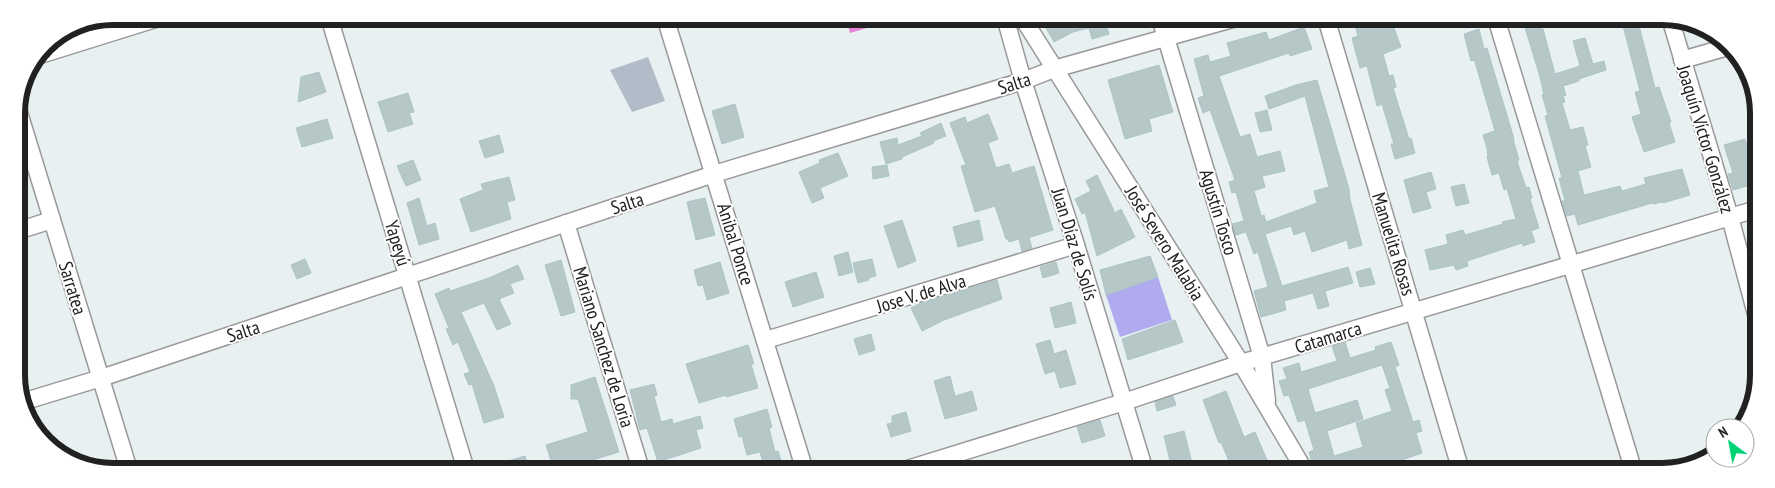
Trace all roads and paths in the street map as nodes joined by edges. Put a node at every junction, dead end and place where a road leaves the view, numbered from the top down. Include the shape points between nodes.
1 (136, 25) edge
2 (332, 25) edge
3 (672, 25) edge
4 (1007, 25) edge
5 (1027, 25) edge
6 (1162, 25) edge
7 (1212, 25) edge
8 (1328, 25) edge
9 (1498, 25) edge
10 (1672, 26) edge
11 (1166, 38) junction
12 (1722, 49) edge
13 (50, 52) edge
14 (1682, 60) junction
15 (1054, 69) junction
16 (1023, 81) junction
17 (25, 132) edge
18 (714, 174) junction
19 (1750, 211) edge
20 (1730, 217) junction
21 (52, 220) junction
22 (566, 223) junction
23 (25, 228) edge
24 (1076, 245) junction
25 (1572, 265) junction
26 (407, 276) junction
27 (1750, 292) edge
28 (1414, 312) junction
29 (766, 340) junction
30 (1262, 357) junction
31 (1242, 364) junction
32 (101, 378) junction
33 (29, 400) edge
34 (1124, 402) junction
35 (1268, 408) junction
36 (127, 463) edge
37 (464, 463) edge
38 (639, 463) edge
39 (804, 463) edge
40 (927, 463) edge
41 (1143, 463) edge
42 (1300, 463) edge
43 (1459, 463) edge
44 (1631, 463) edge

1 - 13 street
2 - 26 street, Yapeyú
3 - 18 street, Anibal Ponce
4 - 16 street, Juan Díaz de Solís
5 - 15 street, José Severo Malabia
6 - 11 street, Agustín Tosco
7 - 11 street, Salta
8 - 28 street, Manuelita Rosas
9 - 25 street
10 - 14 street, Joaquín Víctor González
11 - 15 street, Salta
11 - 30 street, Agustín Tosco
12 - 14 street
14 - 20 street, Joaquín Víctor González
15 - 16 street, Salta
15 - 31 street, José Severo Malabia
16 - 18 street, Salta
16 - 24 street, Juan Díaz de Solís
17 - 21 street, Sarratea
18 - 22 street, Salta
18 - 29 street, Anibal Ponce
19 - 20 street, Catamarca
20 - 25 street, Catamarca
20 - 27 street, Joaquín Víctor González
21 - 23 street
21 - 32 street, Sarratea
22 - 26 street, Salta
22 - 38 street, Mariano Sanchez de Loria
24 - 29 street, Jose V. de Alva
24 - 34 street, Juan Díaz de Solís
25 - 28 street, Catamarca
25 - 44 street
26 - 32 street, Salta
26 - 37 street, Yapeyú
28 - 30 street, Catamarca
28 - 43 street, Manuelita Rosas
29 - 39 street, Anibal Ponce
30 - 31 street, Catamarca
30 - 35 street, Agustín Tosco
31 - 34 street, Catamarca
31 - 35 street, José Severo Malabia
32 - 33 street, Salta
32 - 36 street, Sarratea
34 - 40 street, Catamarca
34 - 41 street, Juan Díaz de Solís
35 - 42 street, José Severo Malabia

